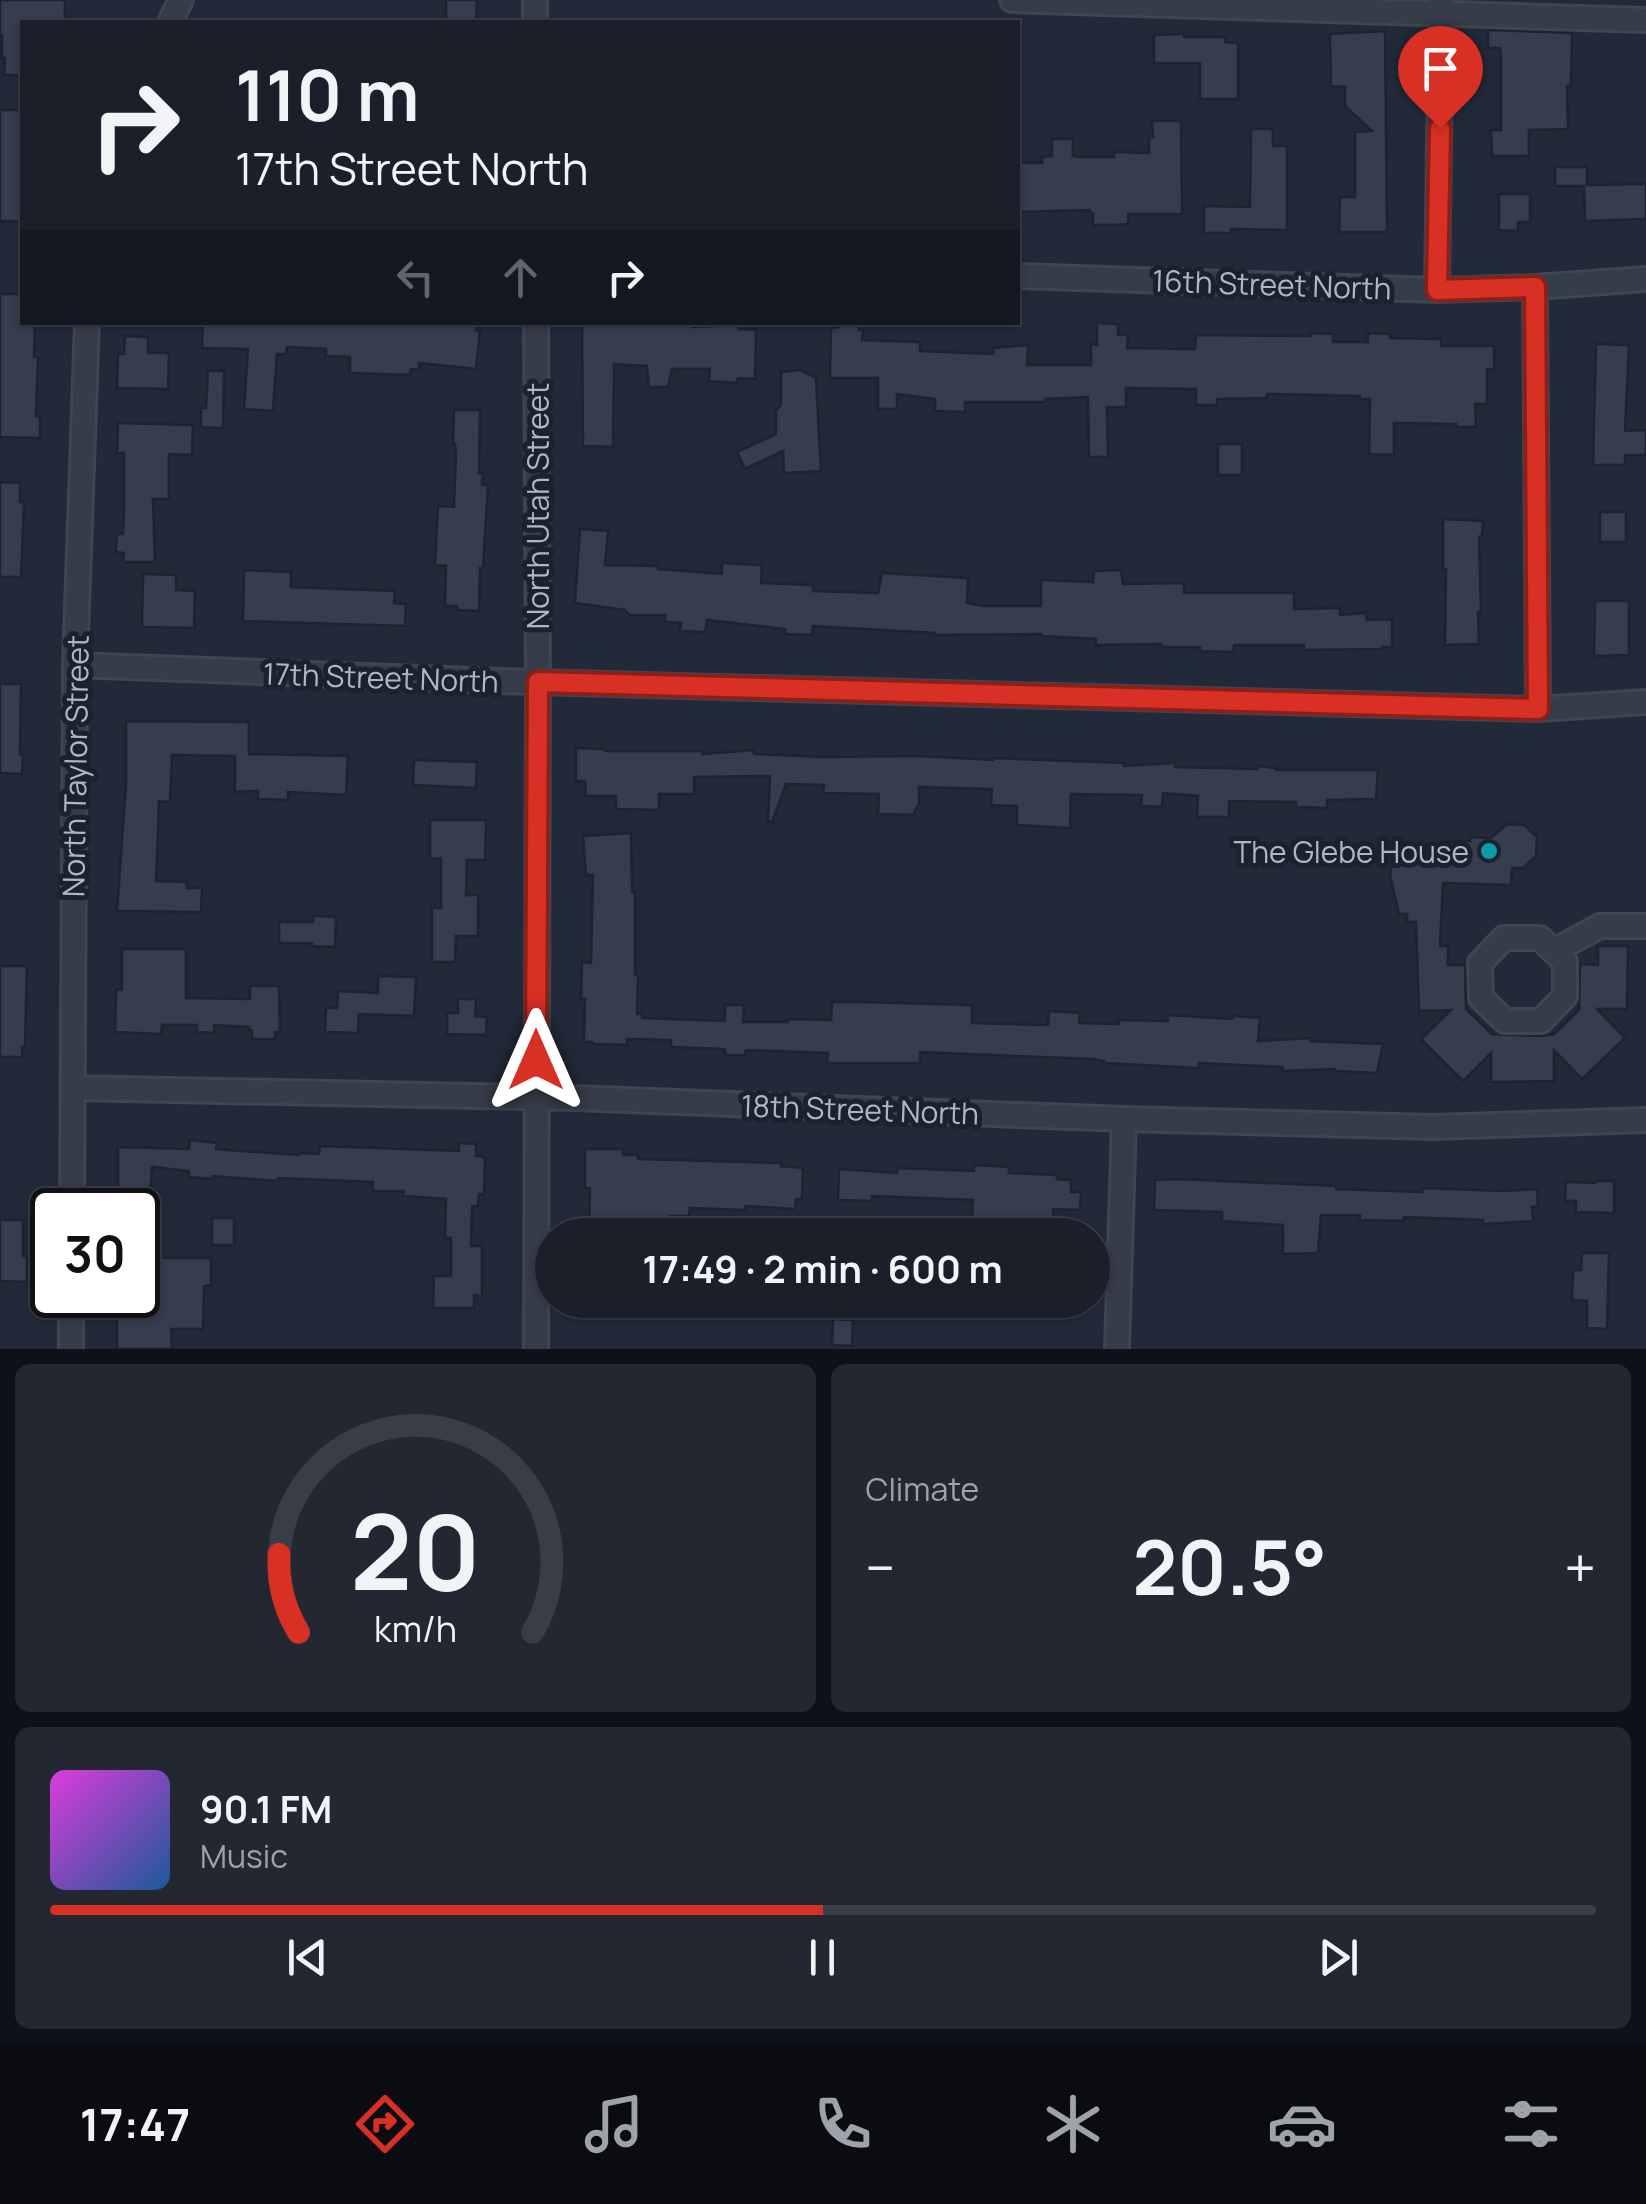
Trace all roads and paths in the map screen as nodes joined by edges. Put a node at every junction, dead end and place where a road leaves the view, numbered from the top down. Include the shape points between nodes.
1 (1012, 0) edge
2 (1441, 6) edge
3 (1646, 20) edge
4 (1020, 276) edge
5 (1646, 279) edge
6 (1535, 287) junction
7 (1437, 290) junction
8 (87, 325) edge
9 (536, 325) edge
10 (75, 665) junction
11 (538, 682) junction
12 (1646, 702) edge
13 (1538, 709) junction
14 (1646, 926) edge
15 (1554, 951) dead end
16 (73, 1088) junction
17 (536, 1097) junction
18 (1124, 1119) junction
19 (1646, 1120) edge
20 (72, 1188) edge
21 (71, 1318) edge
22 (71, 1349) edge
23 (536, 1349) edge
24 (1117, 1349) edge

1 - 2 street
2 - 3 street
2 - 7 street
4 - 7 street, 16th Street North
5 - 6 street, 16th Street North
6 - 7 street, 16th Street North
6 - 13 street
8 - 10 street, North Taylor Street
9 - 11 street, North Utah Street
10 - 11 street, 17th Street North
10 - 16 street, North Taylor Street
11 - 13 street, 17th Street North
11 - 17 street, North Utah Street
12 - 13 street, 17th Street North
14 - 15 street via 1600,926
16 - 17 street, 18th Street North
16 - 20 street, North Taylor Street
17 - 18 street, 18th Street North
17 - 23 street, North Utah Street
18 - 19 street, 18th Street North via 1433,1127
18 - 24 street
21 - 22 street

